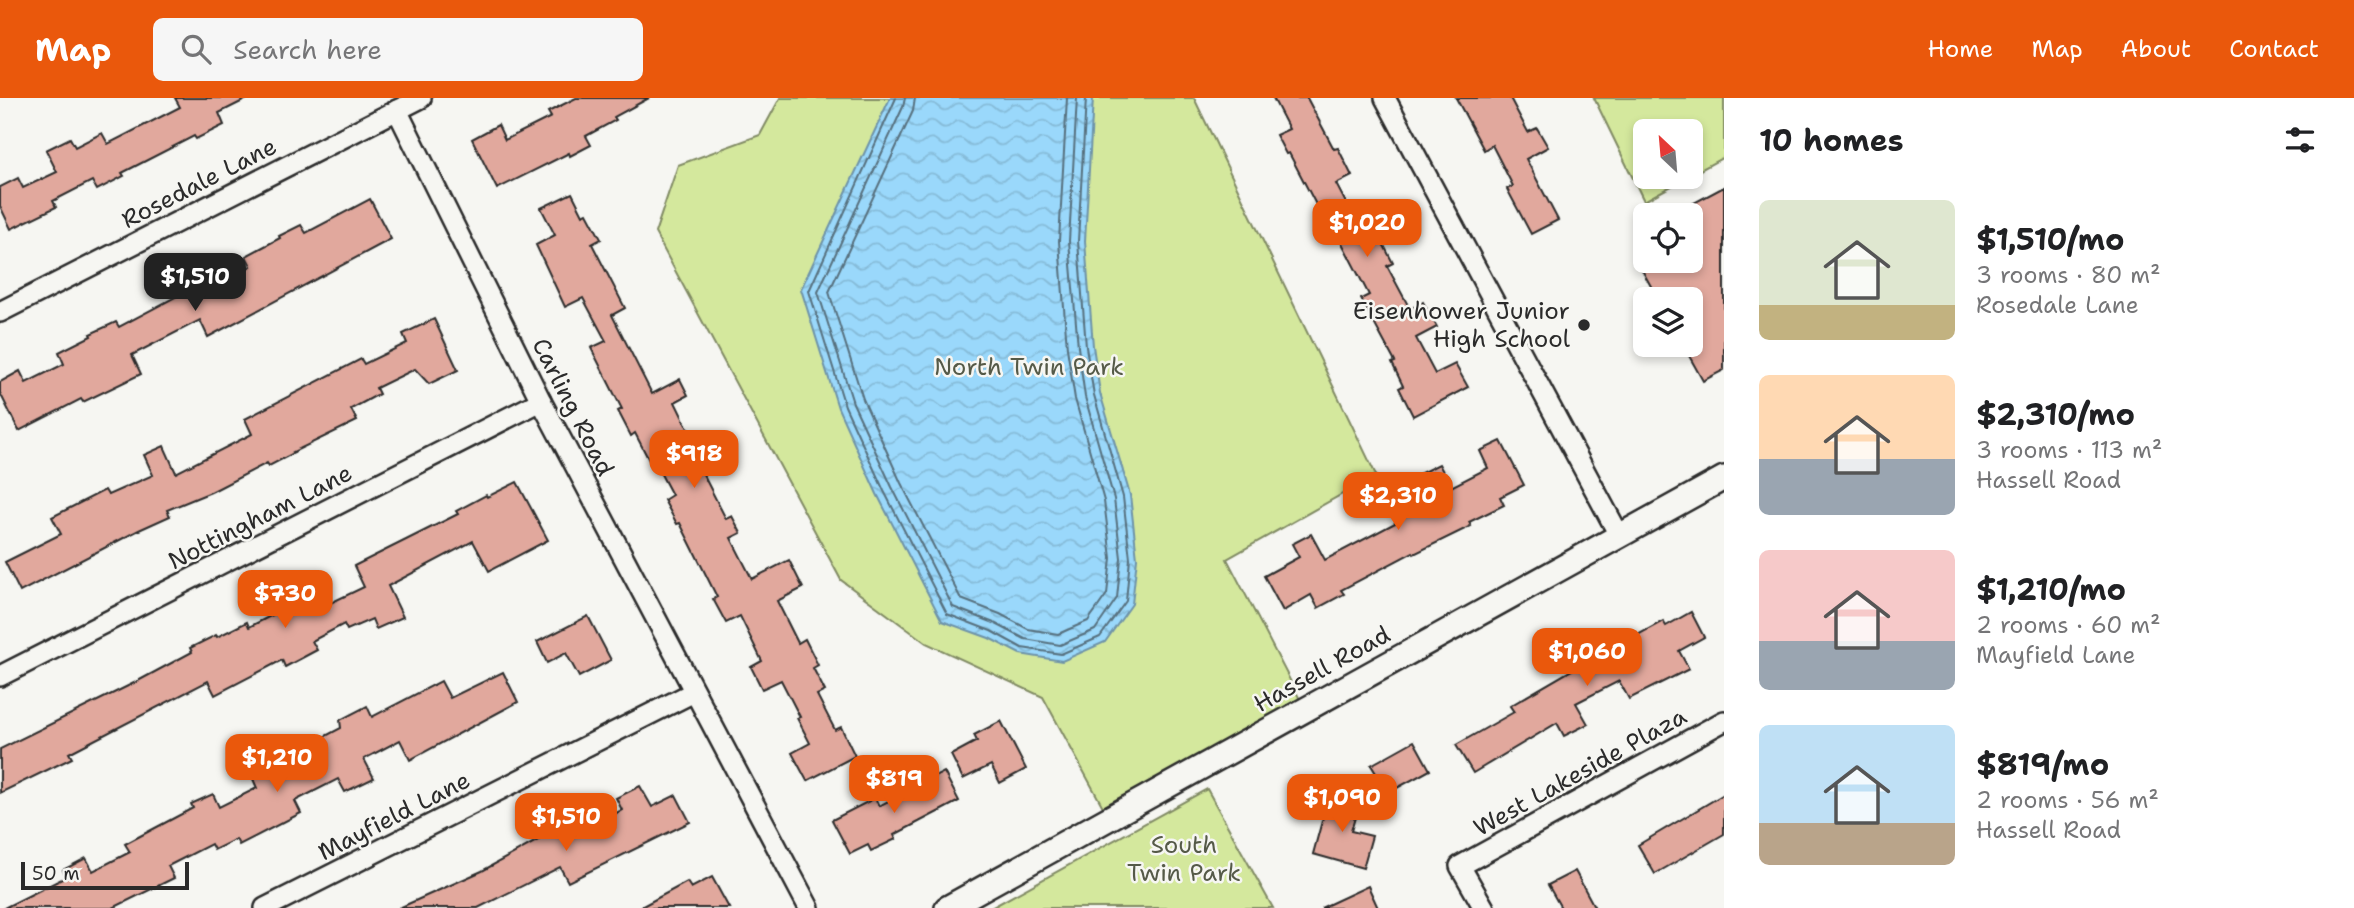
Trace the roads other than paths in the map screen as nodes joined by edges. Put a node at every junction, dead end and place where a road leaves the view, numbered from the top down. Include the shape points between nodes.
1 (421, 98) edge
2 (1385, 98) edge
3 (397, 110) junction
4 (0, 312) edge
5 (541, 401) junction
6 (1724, 478) edge
7 (1619, 535) junction
8 (0, 676) edge
9 (695, 692) junction
10 (1724, 721) edge
11 (265, 908) edge
12 (810, 908) edge
13 (947, 908) edge
14 (1484, 908) edge

1 - 3 street, Rosedale Lane
2 - 7 street
3 - 4 street, Rosedale Lane
3 - 5 street, Carling Road
5 - 8 street, Nottingham Lane
5 - 9 street, Carling Road
6 - 7 street, Hassell Road
7 - 13 street, Hassell Road
9 - 11 street, Mayfield Lane
9 - 12 street, Carling Road
10 - 14 street, West Lakeside Plaza via 1460,866

